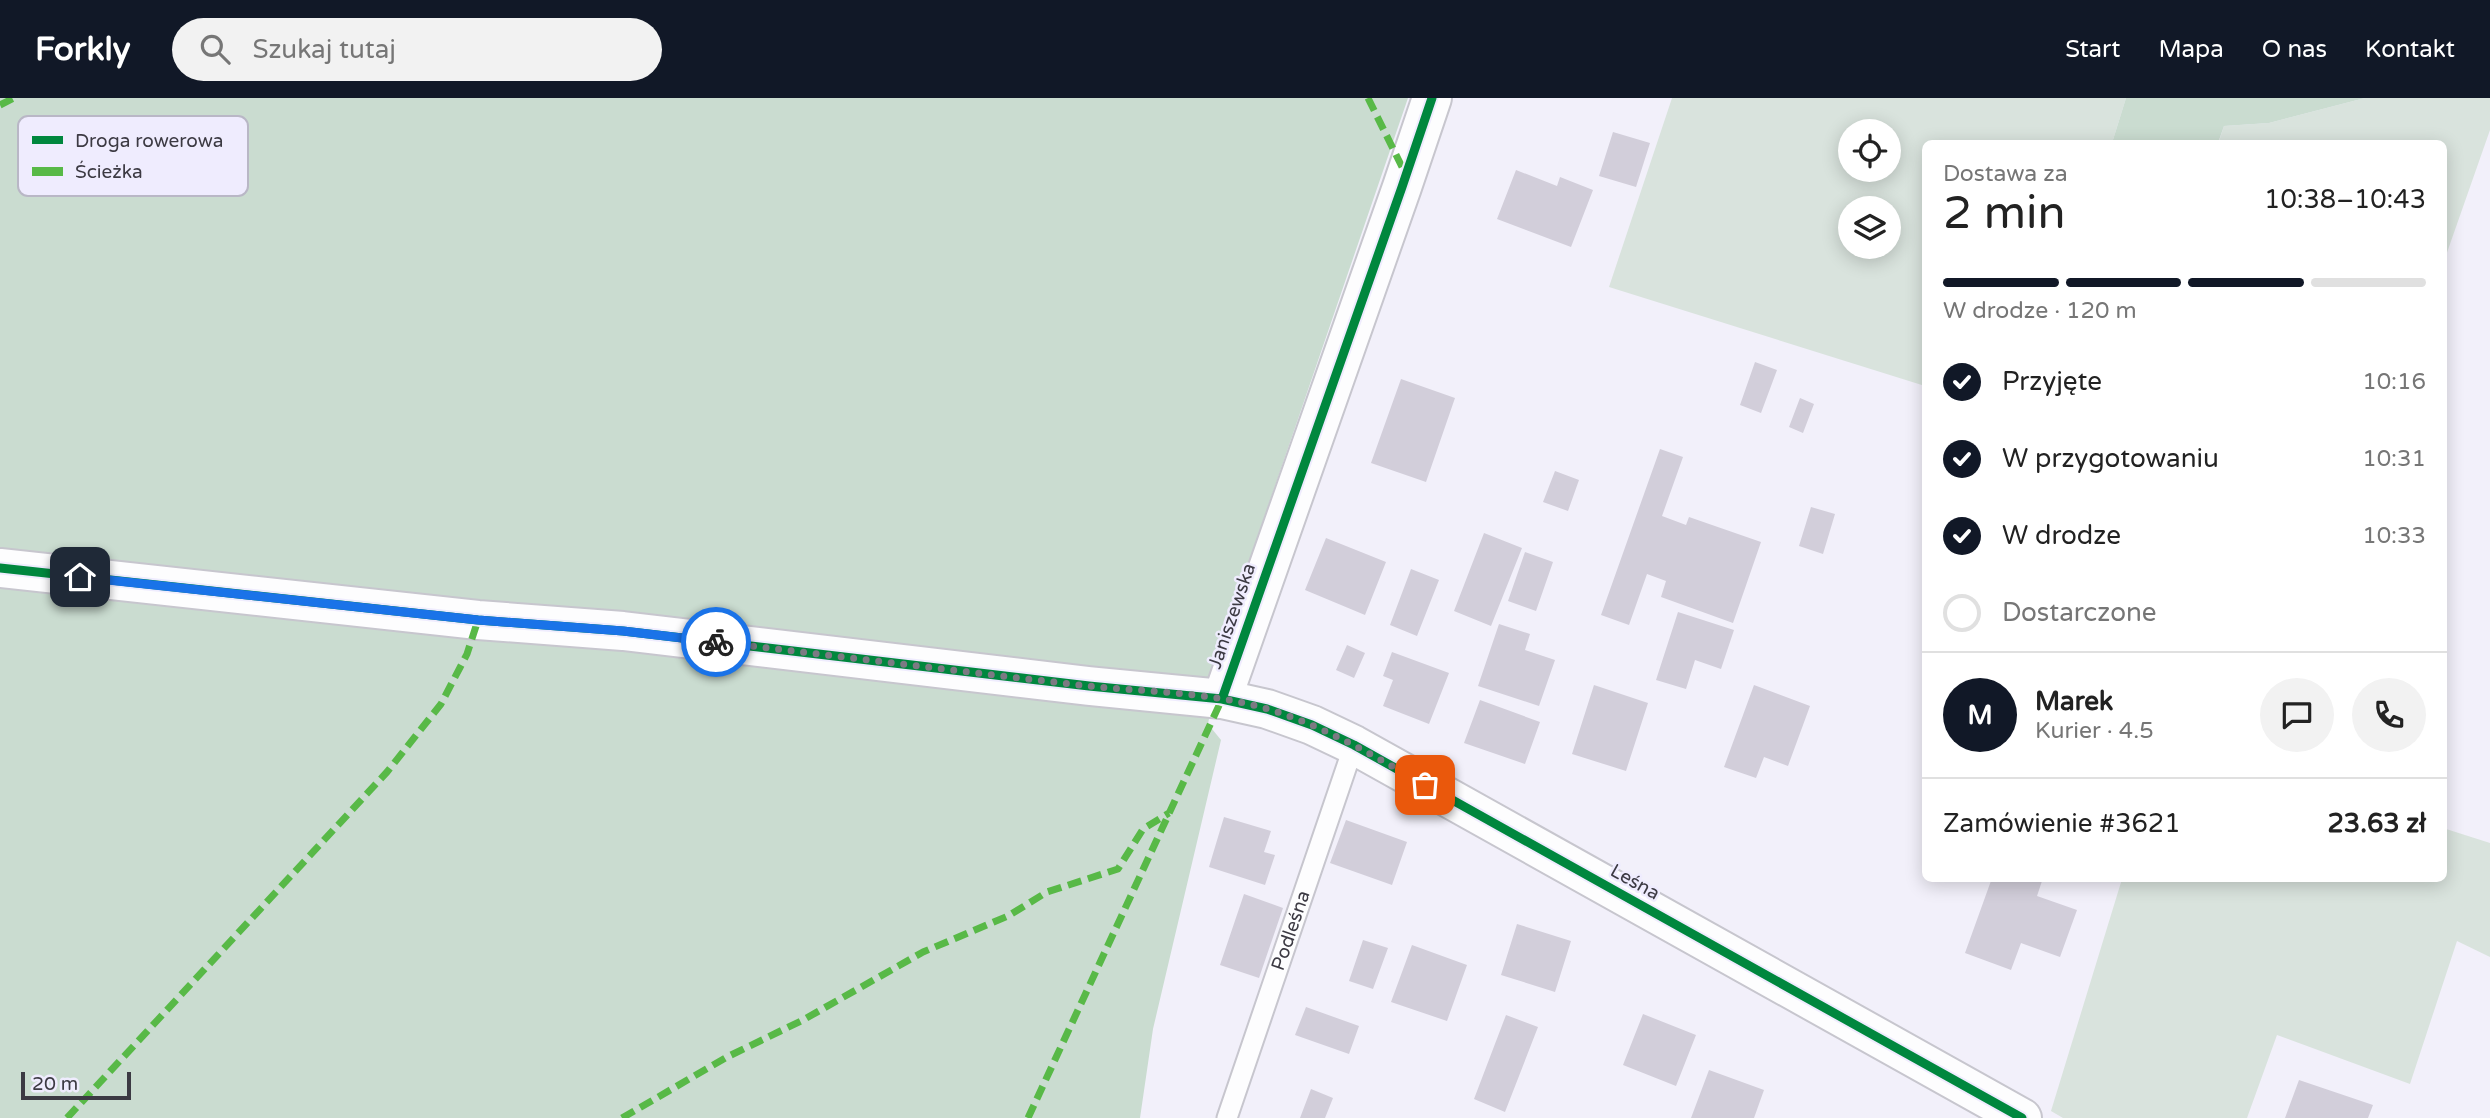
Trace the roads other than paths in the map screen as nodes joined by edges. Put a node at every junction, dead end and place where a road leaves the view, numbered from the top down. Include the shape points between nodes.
1 (1432, 98) edge
2 (0, 568) edge
3 (1222, 699) junction
4 (1354, 745) junction
5 (1227, 1118) edge
6 (2022, 1118) edge

1 - 3 street, Janiszewska
2 - 3 street, Janiszewska via 478,620 623,631
3 - 4 street, Leśna via 1267,709
4 - 5 lane, Podleśna
4 - 6 street, Leśna

